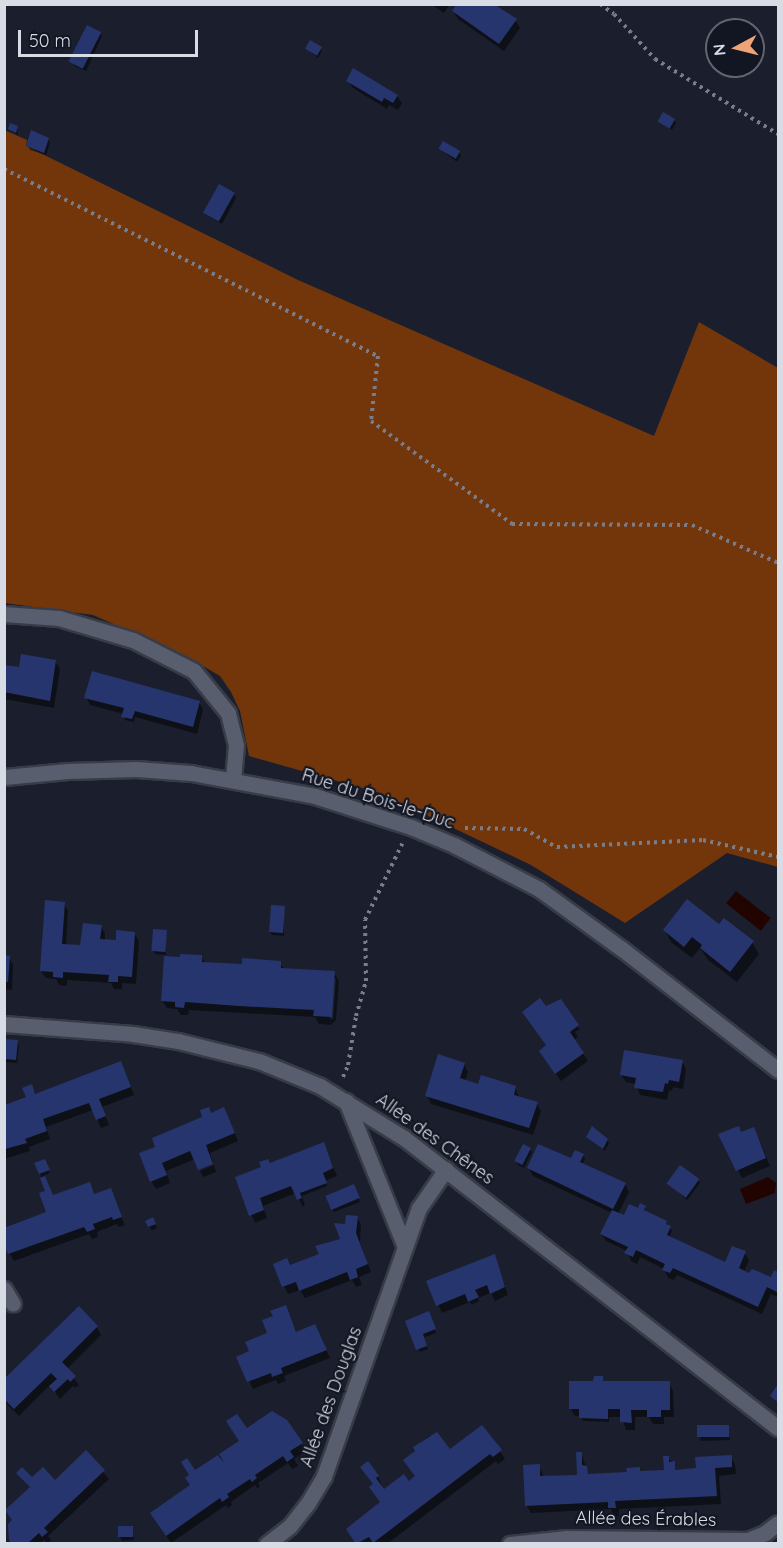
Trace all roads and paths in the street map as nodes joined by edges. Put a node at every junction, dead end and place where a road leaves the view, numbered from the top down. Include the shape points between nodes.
1 (600, 4) edge
2 (778, 134) edge
3 (4, 169) edge
4 (778, 563) edge
5 (4, 614) edge
6 (4, 777) edge
7 (233, 780) junction
8 (411, 827) junction
9 (456, 828) dead end
10 (778, 857) edge
11 (4, 1024) edge
12 (778, 1070) edge
13 (341, 1098) junction
14 (446, 1169) junction
15 (405, 1247) junction
16 (4, 1289) edge
17 (13, 1304) dead end
18 (778, 1428) edge
19 (778, 1523) edge
20 (267, 1544) edge
21 (510, 1544) edge

1 - 2 path via 655,59
3 - 4 path via 378,356 371,421 512,524 692,525
5 - 7 street via 59,618 133,640 194,671 228,713 236,745
6 - 7 street, Rue du Bois-le-Duc via 136,770
7 - 8 street, Rue du Bois-le-Duc via 315,796
8 - 12 street, Rue du Bois-le-Duc via 539,890
8 - 13 path via 365,920 366,981
9 - 10 path via 524,829 557,847 703,840
11 - 13 street, Allée des Chênes via 133,1034 218,1049 293,1073
13 - 14 street, Allée des Chênes via 396,1131
13 - 15 street
14 - 15 street, Allée des Douglas via 419,1208
14 - 18 street, Allée des Chênes
15 - 20 street, Allée des Douglas via 324,1476 290,1526
16 - 17 street
19 - 21 street, Allée des Érables via 748,1540 567,1538

